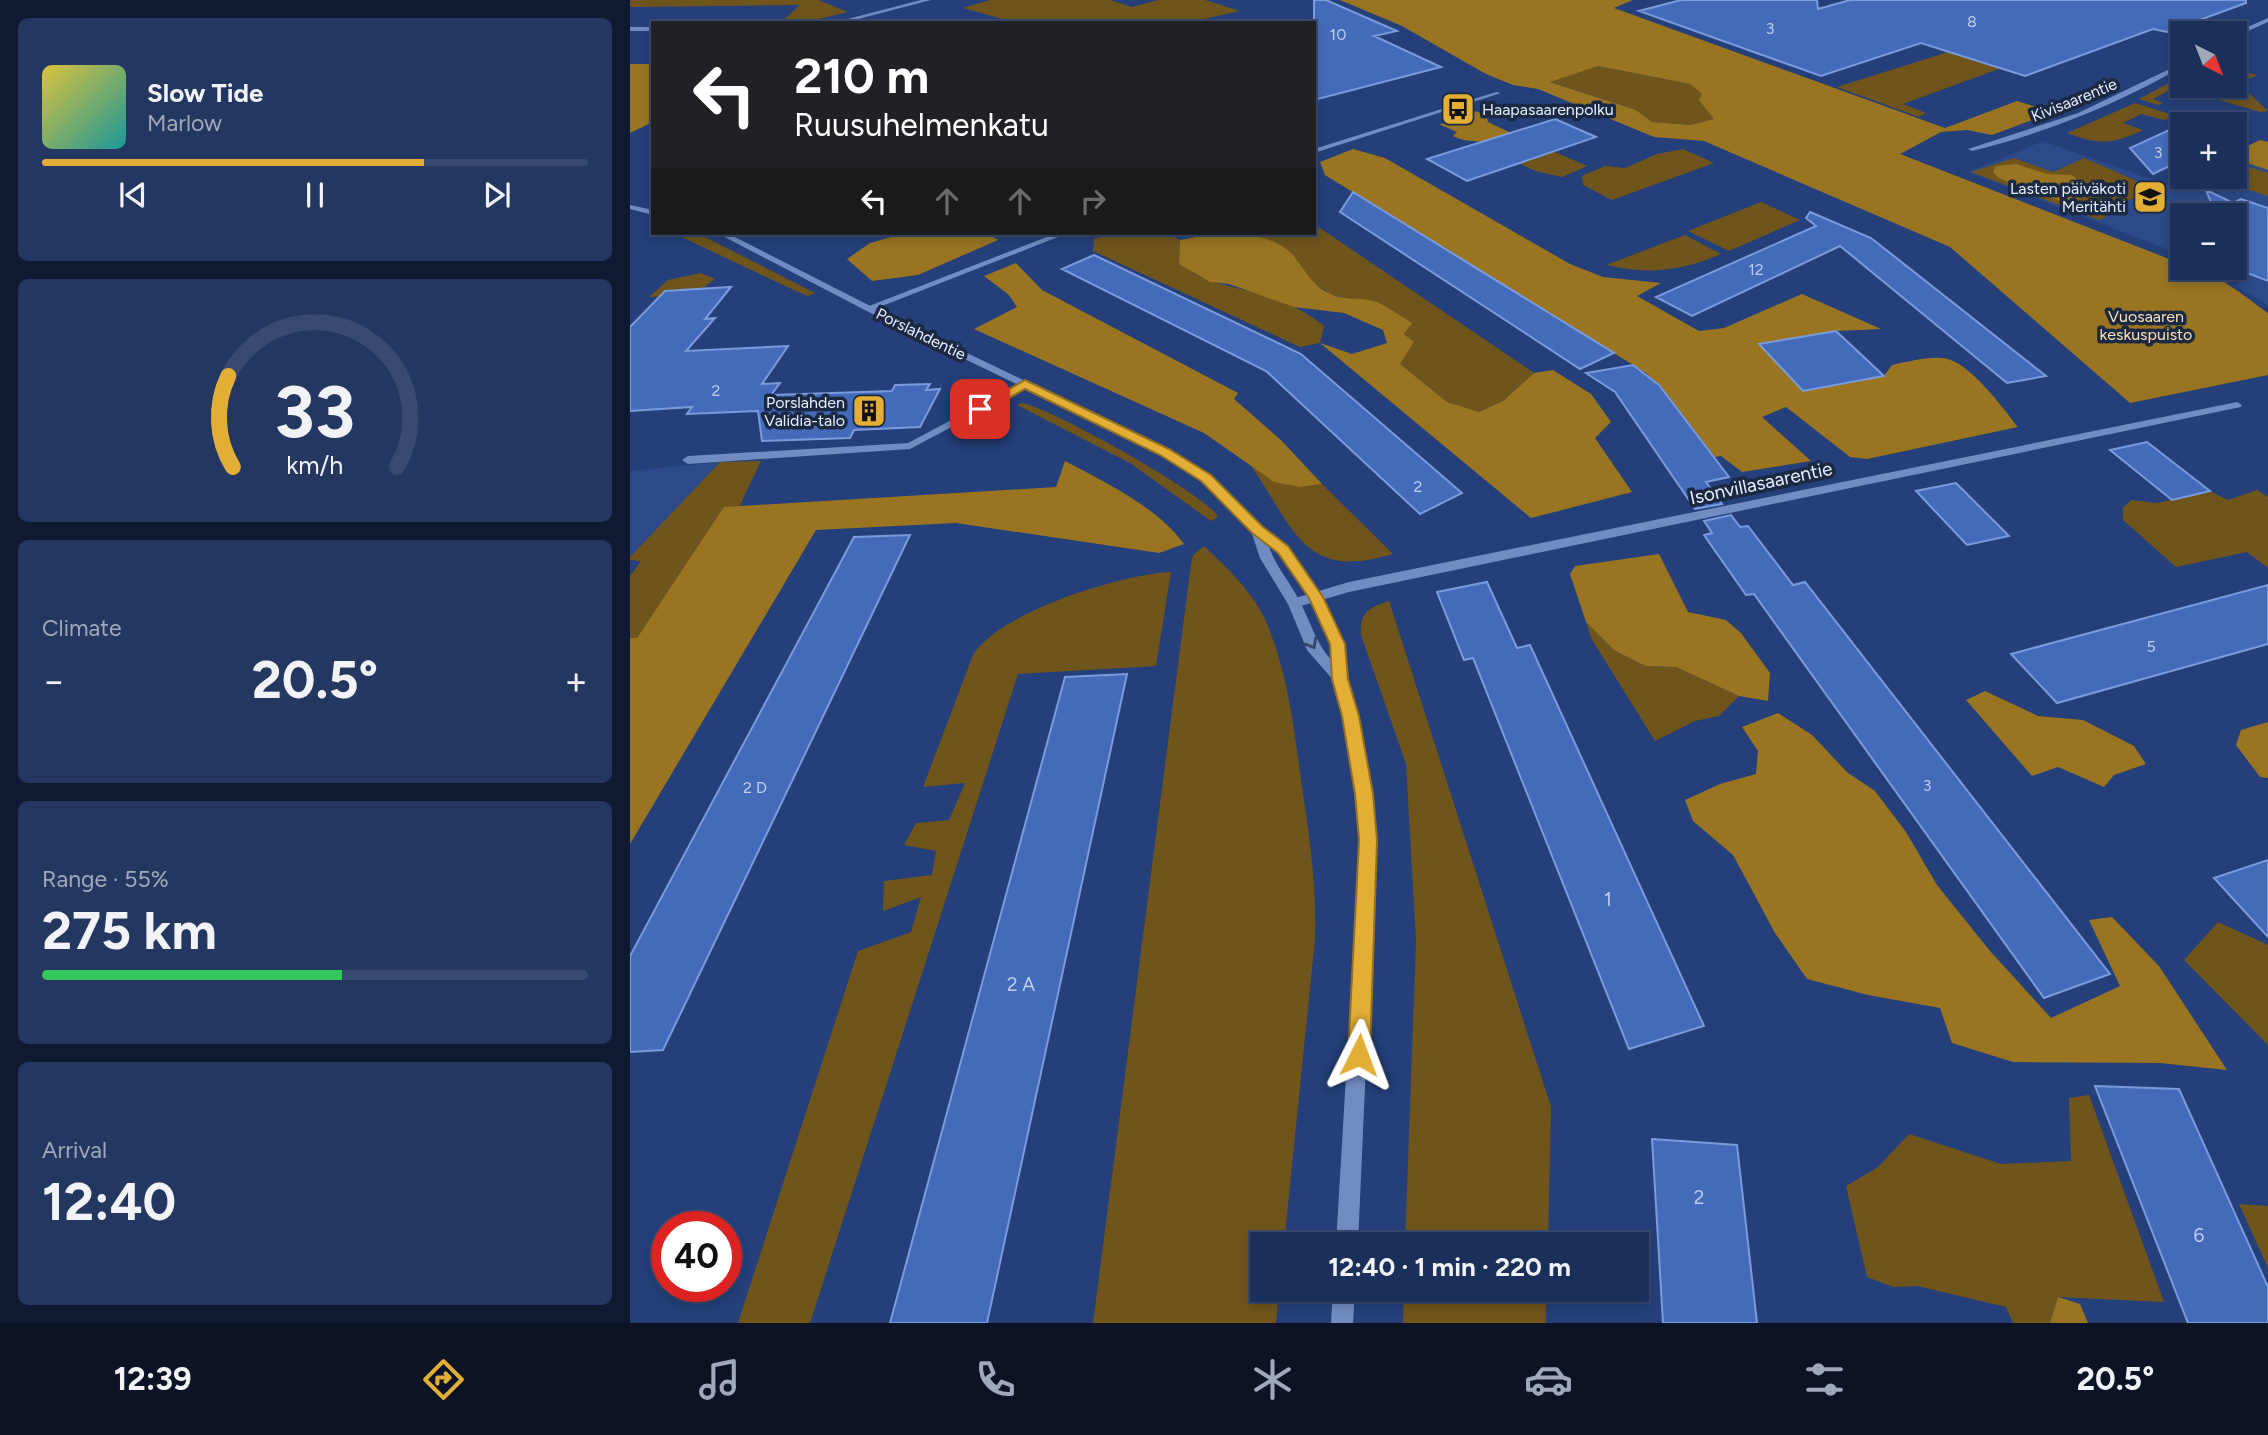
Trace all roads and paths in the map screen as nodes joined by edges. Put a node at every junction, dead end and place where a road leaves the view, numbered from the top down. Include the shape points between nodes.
1 (928, 0) edge
2 (2268, 20) edge
3 (843, 21) edge
4 (630, 29) edge
5 (651, 29) edge
6 (2247, 30) edge
7 (2170, 72) edge
8 (1498, 93) dead end
9 (1972, 149) dead end
10 (1316, 150) edge
11 (630, 207) edge
12 (651, 212) edge
13 (725, 235) edge
14 (1059, 235) edge
15 (869, 308) junction
16 (1025, 384) junction
17 (2237, 405) dead end
18 (688, 460) dead end
19 (1257, 529) junction
20 (1316, 597) junction
21 (1294, 603) junction
22 (1340, 679) junction
23 (1348, 1232) edge
24 (1343, 1302) edge
25 (1342, 1323) edge

1 - 3 street
2 - 6 street
4 - 5 street
7 - 9 street, Kivisaarentie via 2022,136
8 - 10 street
11 - 12 street
13 - 15 street, Porslahdentie
14 - 15 street
15 - 16 street, Porslahdentie
16 - 18 street via 910,446
16 - 19 street, Porslahdentie via 1122,429 1185,465 1230,499
17 - 20 street, Isonvillasaarentie
19 - 20 street, Porslahdentie via 1283,549
19 - 21 street, Porslahdentie via 1266,558
20 - 21 street, Isonvillasaarentie
20 - 22 street, Porslahdentie via 1338,644
21 -> 22 street, Porslahdentie via 1314,650
22 - 23 street, Porslahdentie via 1358,756 1368,840
24 - 25 street

